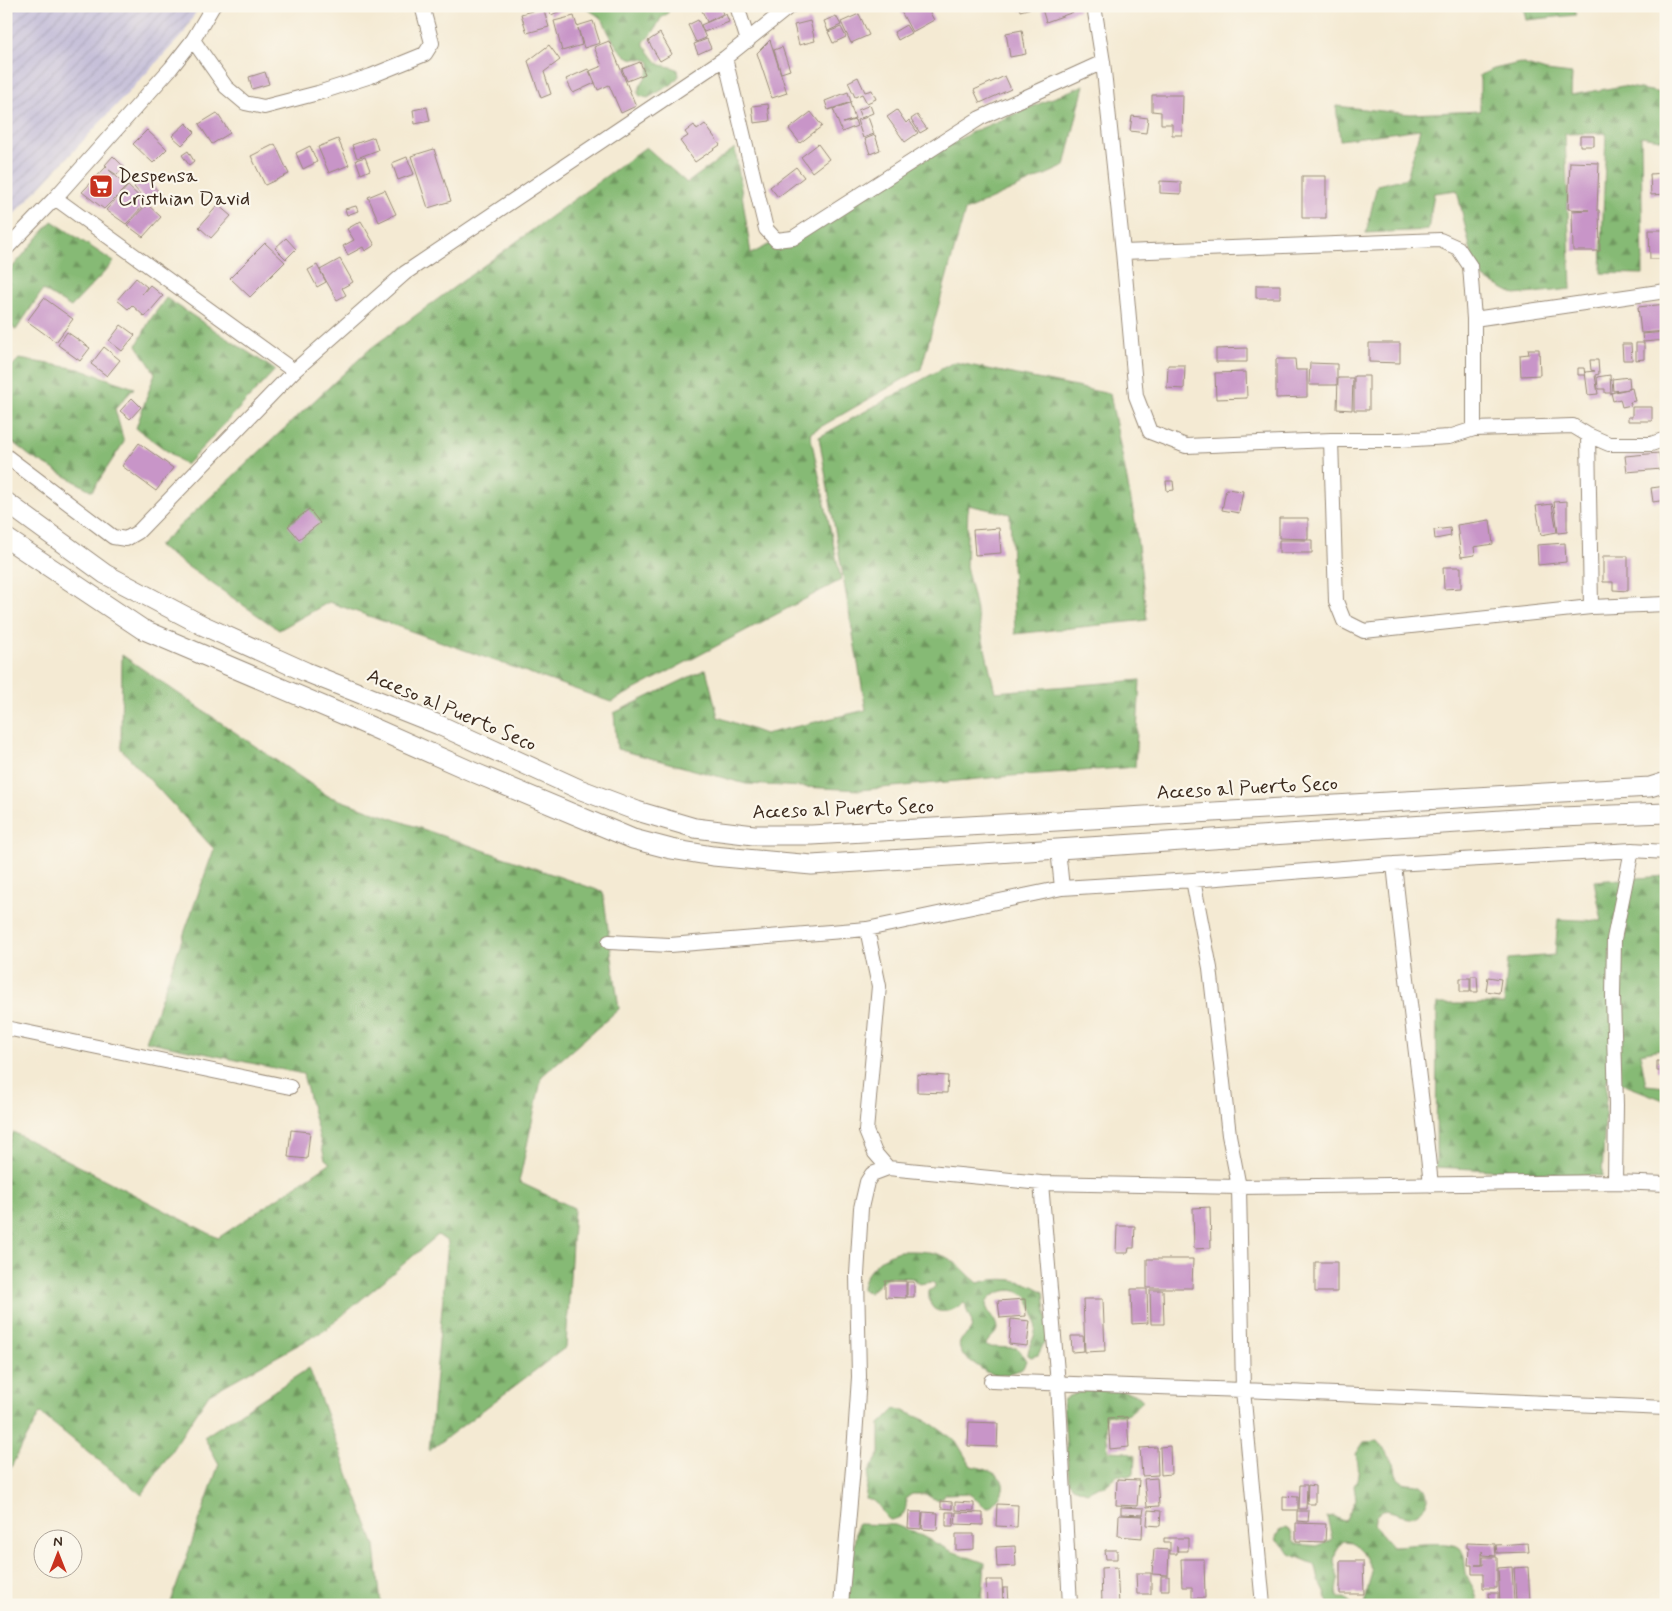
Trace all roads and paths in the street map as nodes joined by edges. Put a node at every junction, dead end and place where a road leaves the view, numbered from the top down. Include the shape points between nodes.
1 (212, 6) edge
2 (422, 6) edge
3 (737, 6) edge
4 (790, 6) edge
5 (1094, 6) edge
6 (193, 40) junction
7 (748, 41) junction
8 (726, 58) junction
9 (1103, 62) junction
10 (55, 198) junction
11 (6, 249) edge
12 (1124, 252) junction
13 (1666, 291) edge
14 (1474, 319) junction
15 (294, 371) junction
16 (1474, 429) junction
17 (1588, 435) junction
18 (1331, 440) junction
19 (1666, 440) edge
20 (6, 456) edge
21 (6, 502) edge
22 (6, 538) edge
23 (1666, 604) edge
24 (1591, 607) junction
25 (1666, 782) edge
26 (1666, 814) edge
27 (1058, 849) junction
28 (1632, 850) junction
29 (1666, 852) edge
30 (1394, 864) junction
31 (1193, 880) junction
32 (1062, 888) junction
33 (867, 929) junction
34 (609, 942) dead end
35 (6, 1028) edge
36 (290, 1087) dead end
37 (888, 1168) junction
38 (1615, 1182) junction
39 (1041, 1183) junction
40 (1666, 1184) edge
41 (1430, 1185) junction
42 (1239, 1187) junction
43 (992, 1381) dead end
44 (1058, 1384) junction
45 (1244, 1390) junction
46 (1666, 1408) edge
47 (841, 1605) edge
48 (1070, 1605) edge
49 (1263, 1605) edge

1 - 6 street
2 - 6 street via 432,43 425,54 345,85 264,107 245,103 226,87
3 - 7 street
4 - 7 street
5 - 9 street
6 - 10 street
7 - 8 street
8 - 9 street via 766,229 776,240 793,238 980,118
8 - 15 street via 405,274
9 - 12 street
10 - 11 street
10 - 15 street
12 - 14 street via 1440,240 1458,248 1470,266
12 - 18 street via 1136,396 1150,432 1186,446
13 - 14 street
14 - 16 street
15 - 20 street via 138,532 126,539 113,537
16 - 17 street via 1573,426
16 - 18 street via 1449,437
17 - 19 street via 1609,444 1652,444
17 - 24 street
18 - 24 street via 1336,601 1344,621 1364,631
21 - 25 main road, Acceso al Puerto Seco via 106,574 202,624 579,789 695,828 754,835 812,835 1650,787
22 - 27 main road via 142,629 633,838 713,856 812,865
23 - 24 street
26 - 27 main road via 1534,818
27 - 32 street
28 - 29 street
28 - 30 street
28 - 38 street via 1614,939
30 - 31 street
30 - 41 street
31 - 32 street
31 - 42 street via 1210,968 1229,1135
32 - 33 street
33 - 34 street via 670,945
33 - 37 street via 879,986 866,1131 875,1153
35 - 36 street
37 - 39 street
37 - 47 street via 872,1174 861,1208 857,1275 859,1377
38 - 40 street
38 - 41 street
39 - 42 street
39 - 44 street
41 - 42 street
42 - 45 street
43 - 44 street
44 - 45 street
44 - 48 street
45 - 46 street
45 - 49 street

